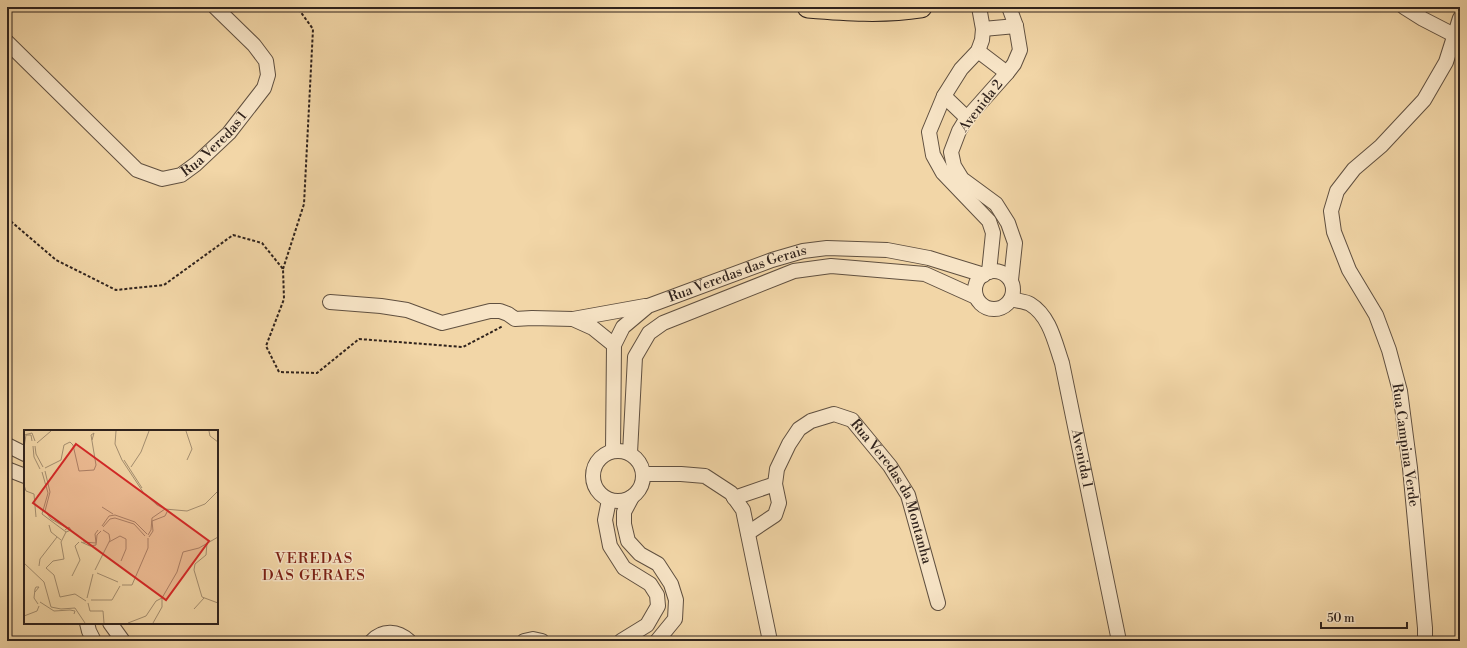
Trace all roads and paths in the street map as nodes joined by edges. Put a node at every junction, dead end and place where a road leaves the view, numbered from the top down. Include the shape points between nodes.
1 (215, 7) edge
2 (297, 7) edge
3 (808, 7) edge
4 (921, 7) edge
5 (979, 7) edge
6 (1009, 7) edge
7 (1404, 7) edge
8 (1016, 26) junction
9 (1458, 26) edge
10 (983, 29) junction
11 (7, 42) edge
12 (978, 51) junction
13 (1007, 73) junction
14 (944, 96) junction
15 (967, 118) junction
16 (7, 218) edge
17 (283, 269) junction
18 (986, 273) junction
19 (1011, 280) junction
20 (976, 297) junction
21 (1011, 299) junction
22 (330, 302) dead end
23 (648, 306) junction
24 (515, 319) junction
25 (573, 319) junction
26 (614, 345) junction
27 (7, 445) edge
28 (613, 451) junction
29 (630, 453) junction
30 (24, 454) edge
31 (7, 469) edge
32 (643, 474) junction
33 (24, 476) edge
34 (775, 484) junction
35 (632, 497) junction
36 (734, 498) junction
37 (609, 500) junction
38 (748, 533) junction
39 (938, 603) dead end
40 (87, 624) edge
41 (111, 624) edge
42 (94, 641) edge
43 (124, 641) edge
44 (372, 641) edge
45 (409, 641) edge
46 (524, 641) edge
47 (542, 641) edge
48 (622, 641) edge
49 (657, 641) edge
50 (770, 641) edge
51 (1119, 641) edge
52 (1425, 641) edge

1 - 11 street, Rua Veredas 1 via 254,45 266,61 268,75 264,88 230,133 196,164 181,175 162,179 137,170
2 - 17 path via 313,28 304,204
3 - 4 highway via 846,10 901,10
5 - 10 street
6 - 8 street, Avenida 2
7 - 9 street via 1423,19
8 - 10 street
8 - 13 street, Avenida 2 via 1020,50
9 - 52 street, Rua Campina Verde via 1446,62 1424,100 1381,146 1354,169 1337,191 1331,211 1334,232 1350,270 1376,315 1400,391 1411,476
10 - 12 street
12 - 13 street
12 - 14 street via 961,69
13 - 15 street, Avenida 2
14 - 15 street
14 - 18 street via 929,132 933,155 943,173 989,221 993,233
15 - 19 street, Avenida 2 via 951,152 954,166 962,179 996,204 1008,223 1015,243
16 - 17 path via 56,260 116,290 164,285 233,235 262,243
17 - 24 path via 284,299 266,346 278,372 317,373 359,339 463,347
18 - 19 street via 1001,272
18 - 20 street via 976,284
18 - 23 street, Rua Veredas das Gerais via 888,250 827,248 803,251 772,260
19 - 21 street via 1014,293
20 - 21 street via 989,309 1002,308
20 - 29 street, Rua Veredas das Gerais via 926,274 831,266 794,271 663,323 649,333 635,357
21 - 51 street, Avenida 1 via 1029,303 1040,312 1050,327 1062,363
22 - 24 street via 407,310 442,323 490,311 500,311
23 - 25 street
23 - 26 street, Rua Veredas das Gerais via 623,327
24 - 25 street
25 - 26 street via 593,328
26 - 28 street, Rua Veredas das Gerais
27 - 30 street
28 - 29 street
28 - 37 street via 598,460 592,475 597,490
29 - 32 street via 641,466
31 - 33 street
32 - 35 street via 642,483
32 - 36 street via 705,476 731,493
34 - 36 street
34 - 38 street, Rua Veredas da Montanha via 779,503 775,515
34 - 39 street, Rua Veredas da Montanha via 777,469 798,429 811,421 834,414 852,420 890,466 908,495
35 - 37 street via 625,500
35 - 49 street via 624,512 628,541 640,554 658,564 671,584 676,600 675,619
36 - 38 street via 743,510
37 - 48 street via 605,520 610,546 624,568 650,584 658,606 647,625
38 - 50 street
40 - 42 street
41 - 43 street
44 - 45 street via 388,632 403,636
46 - 47 street

